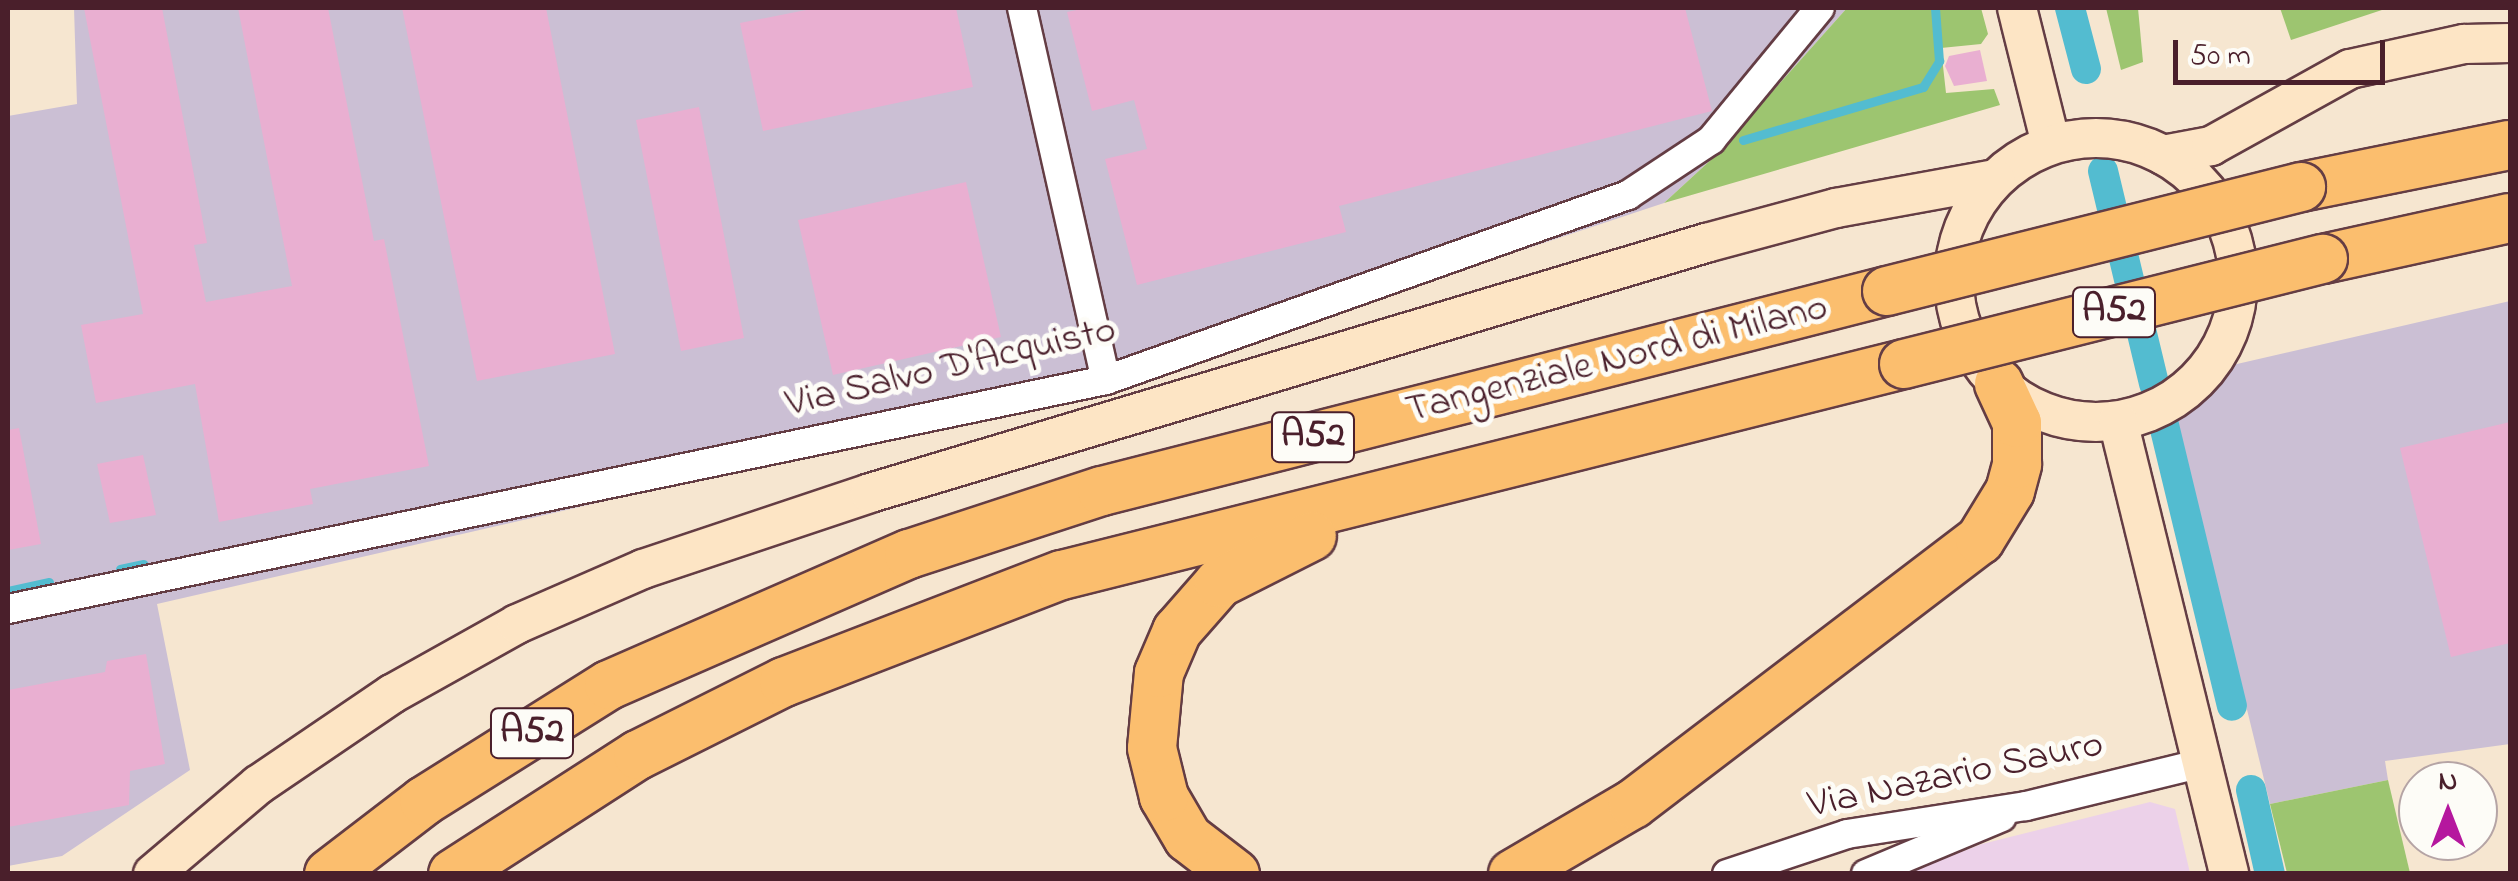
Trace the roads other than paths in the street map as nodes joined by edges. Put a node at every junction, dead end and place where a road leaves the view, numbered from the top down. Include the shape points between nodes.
1 (1022, 8) edge
2 (1820, 8) edge
3 (2016, 8) edge
4 (2510, 43) edge
5 (2235, 134) junction
6 (2051, 144) junction
7 (2510, 145) edge
8 (2163, 155) junction
9 (1995, 179) junction
10 (2210, 196) junction
11 (1896, 198) junction
12 (2510, 218) edge
13 (1960, 234) junction
14 (1106, 380) junction
15 (1998, 384) junction
16 (2118, 420) junction
17 (1667, 424) junction
18 (8, 609) edge
19 (2202, 762) junction
20 (2026, 806) junction
21 (153, 874) edge
22 (329, 874) edge
23 (453, 874) edge
24 (1234, 874) edge
25 (1513, 874) edge
26 (1727, 874) edge
27 (1866, 874) edge
28 (2228, 874) edge

1 - 14 street
2 - 14 street, Via Salvo D'Acquisto via 1711,140 1628,195
3 - 6 main road
4 - 5 main road via 2447,47 2350,69
5 - 8 main road via 2212,146
5 - 10 main road
6 - 8 main road via 2123,140
6 - 9 main road
7 - 22 highway, Tangenziale Nord di Milano / A52, bridge via 2302,187 1102,491 909,554 609,685 424,800
8 - 10 main road
9 - 11 main road
9 - 13 main road
10 - 16 main road via 2232,236 2234,316 2218,353 2192,385 2158,408
11 - 13 main road via 1944,209
11 - 21 main road via 1560,285 642,570 518,624 392,694 258,785
12 - 17 highway, Tangenziale Nord di Milano / A52, bridge
13 - 15 main road via 1953,274 1957,314 1972,351
14 - 18 street, Via Salvo D'Acquisto
15 - 16 main road via 2034,408 2075,420
15 - 25 highway via 2017,423 2017,464 2010,490 1980,540 1633,804
16 - 19 main road
17 - 23 highway, Tangenziale Nord di Milano / A52 via 1062,575 842,654 638,754
17 - 24 highway via 1271,551 1203,597 1163,663 1152,748 1176,820
19 - 20 street, Via Nazario Sauro
19 - 28 main road
20 - 26 street, Via Nazario Sauro via 1847,834
20 - 27 street

